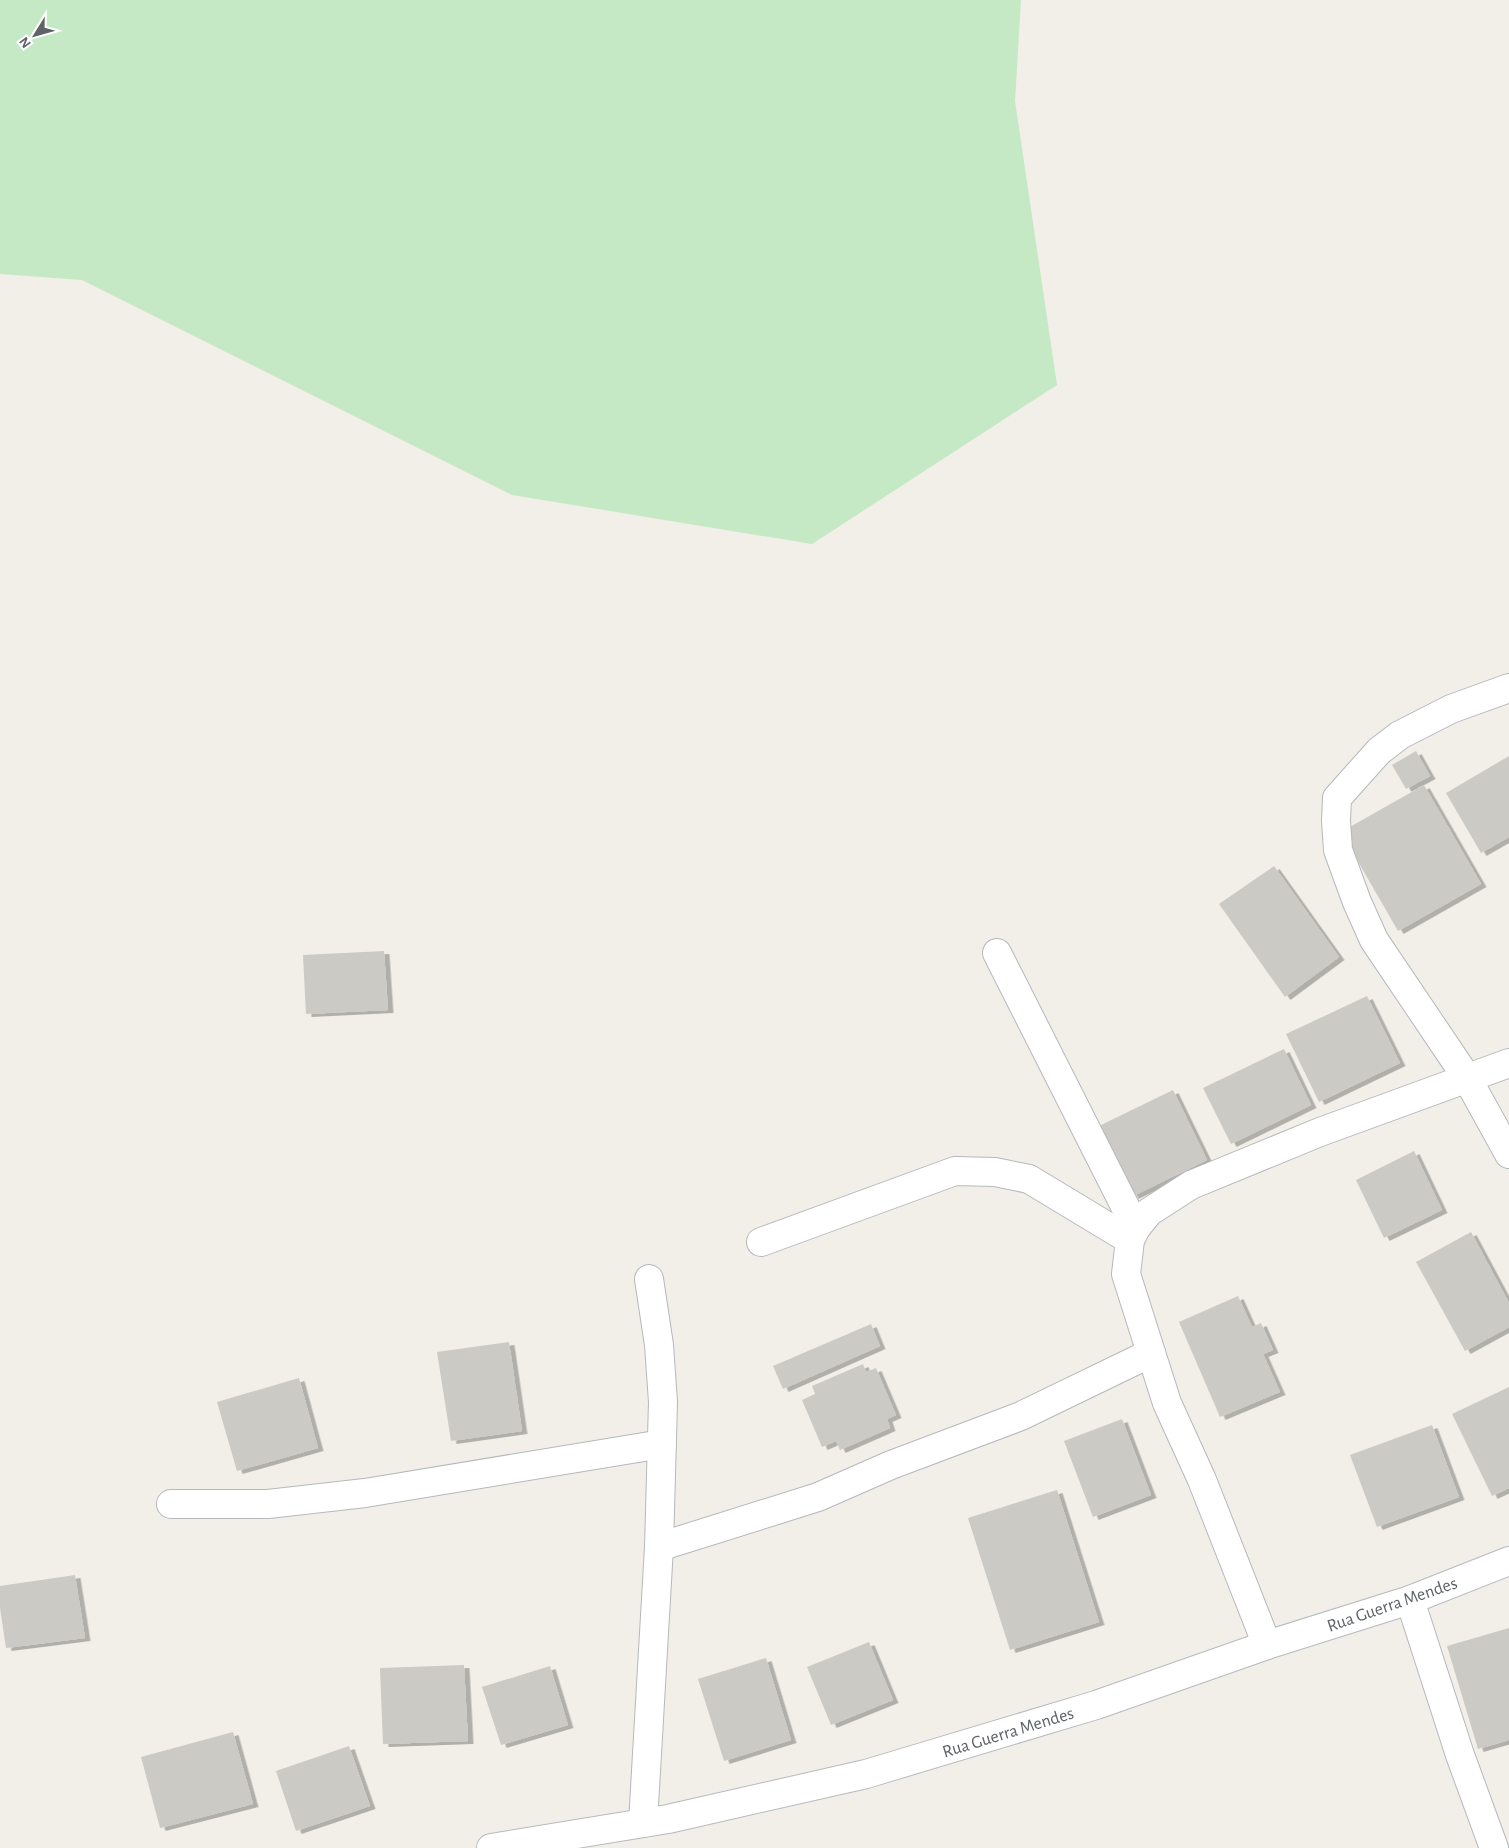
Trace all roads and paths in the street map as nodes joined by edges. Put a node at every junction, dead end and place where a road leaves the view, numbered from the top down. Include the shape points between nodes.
1 (1509, 688) edge
2 (997, 953) dead end
3 (1509, 1063) edge
4 (1468, 1078) junction
5 (1509, 1154) edge
6 (1133, 1234) junction
7 (761, 1242) dead end
8 (649, 1279) dead end
9 (1151, 1353) junction
10 (662, 1444) junction
11 (171, 1504) dead end
12 (659, 1548) junction
13 (1509, 1561) edge
14 (1410, 1600) junction
15 (1267, 1645) junction
16 (643, 1823) junction
17 (491, 1848) edge
18 (1494, 1848) edge

1 - 4 street via 1450,709 1400,735 1379,751 1337,798 1338,850 1374,940
2 - 6 street
3 - 4 street
4 - 5 street
4 - 6 street via 1320,1132 1191,1185 1149,1212
6 - 7 street via 1029,1179 995,1172 955,1171
6 - 9 street via 1126,1274
8 - 10 street via 659,1345
9 - 12 street via 1020,1416 890,1465 818,1498
9 - 15 street via 1167,1403 1202,1480
10 - 11 street via 365,1493 268,1504
10 - 12 street
12 - 16 street
13 - 14 street, Rua Guerra Mendes
14 - 15 street, Rua Guerra Mendes
14 - 18 street
15 - 16 street, Rua Guerra Mendes via 1096,1705 866,1774
16 - 17 street, Rua Guerra Mendes

